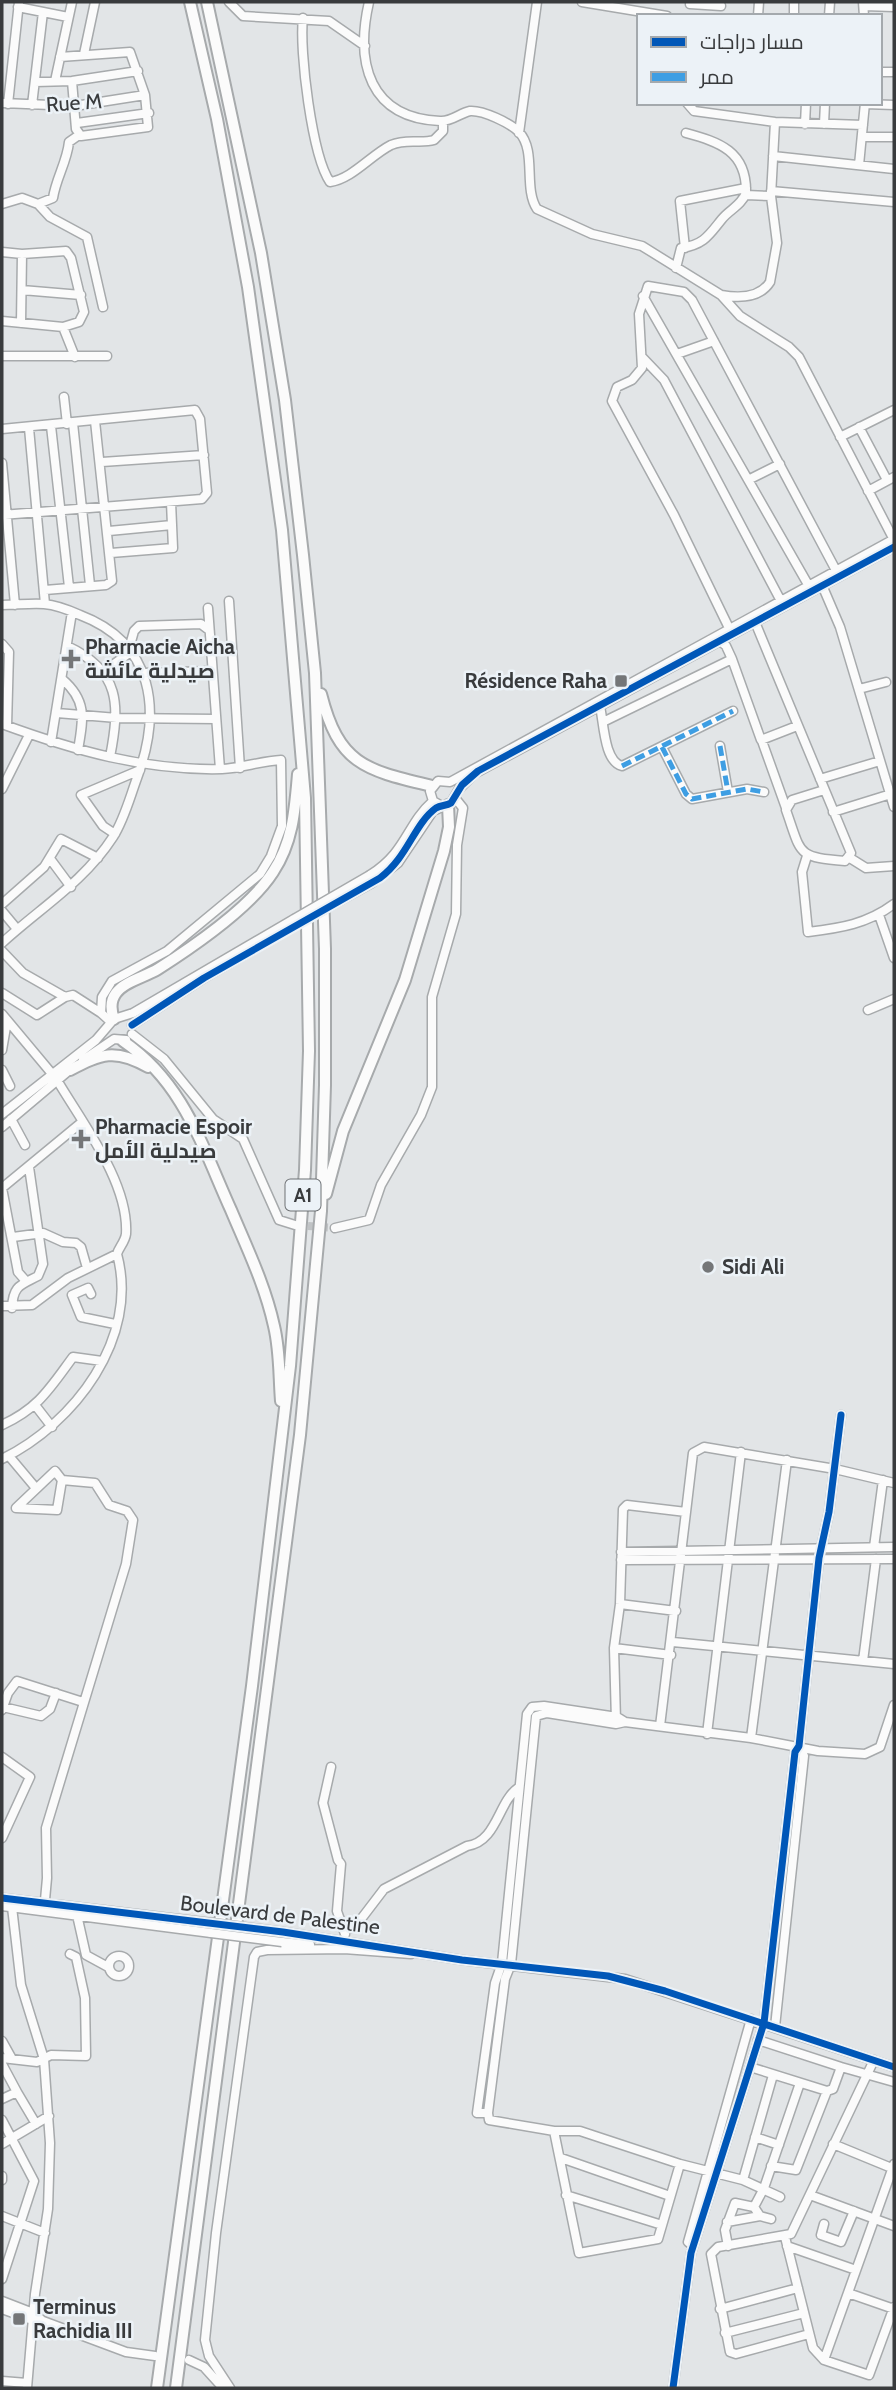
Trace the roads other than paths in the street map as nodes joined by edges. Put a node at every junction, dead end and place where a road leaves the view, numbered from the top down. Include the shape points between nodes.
1 (72, 2) edge
2 (95, 2) edge
3 (190, 2) edge
4 (207, 2) edge
5 (229, 2) edge
6 (369, 2) edge
7 (537, 2) edge
8 (582, 2) edge
9 (690, 3) edge
10 (19, 4) edge
11 (864, 4) edge
12 (894, 6) edge
13 (721, 8) edge
14 (43, 12) junction
15 (655, 14) edge
16 (68, 17) junction
17 (303, 18) junction
18 (365, 46) junction
19 (85, 54) junction
20 (60, 57) junction
21 (138, 71) junction
22 (55, 81) junction
23 (72, 81) junction
24 (35, 82) junction
25 (6, 86) edge
26 (145, 95) junction
27 (5, 104) edge
28 (32, 105) junction
29 (689, 105) edge
30 (806, 105) edge
31 (825, 105) edge
32 (865, 105) edge
33 (75, 106) junction
34 (149, 113) junction
35 (443, 121) junction
36 (775, 122) junction
37 (77, 123) junction
38 (805, 124) junction
39 (824, 124) junction
40 (863, 125) junction
41 (519, 132) junction
42 (686, 133) dead end
43 (83, 136) junction
44 (862, 137) junction
45 (894, 137) edge
46 (773, 156) junction
47 (859, 165) junction
48 (894, 169) edge
49 (746, 191) junction
50 (771, 194) junction
51 (894, 202) edge
52 (2, 204) edge
53 (38, 204) junction
54 (685, 247) junction
55 (2, 252) edge
56 (22, 254) junction
57 (676, 268) junction
58 (22, 290) junction
59 (80, 295) junction
60 (721, 295) junction
61 (643, 296) junction
62 (103, 307) dead end
63 (2, 321) edge
64 (21, 323) junction
65 (63, 327) junction
66 (714, 341) junction
67 (677, 354) junction
68 (2, 356) edge
69 (107, 356) dead end
70 (75, 357) junction
71 (642, 357) junction
72 (64, 397) dead end
73 (894, 410) edge
74 (95, 421) junction
75 (70, 424) junction
76 (51, 426) junction
77 (859, 427) junction
78 (29, 428) junction
79 (2, 429) edge
80 (840, 438) junction
81 (204, 455) junction
82 (102, 462) junction
83 (2, 463) edge
84 (780, 464) junction
85 (750, 479) junction
86 (891, 479) edge
87 (868, 491) junction
88 (171, 502) junction
89 (106, 506) junction
90 (83, 508) junction
91 (61, 510) junction
92 (38, 512) junction
93 (4, 514) edge
94 (172, 525) junction
95 (109, 531) junction
96 (894, 539) edge
97 (894, 547) edge
98 (111, 553) junction
99 (838, 573) junction
100 (90, 586) junction
101 (822, 586) junction
102 (69, 587) junction
103 (810, 588) junction
104 (45, 590) junction
105 (229, 601) dead end
106 (782, 603) junction
107 (45, 604) junction
108 (2, 605) edge
109 (15, 605) junction
110 (208, 608) dead end
111 (72, 612) junction
112 (755, 622) junction
113 (729, 628) junction
114 (209, 630) junction
115 (717, 638) junction
116 (2, 644) edge
117 (67, 646) junction
118 (131, 650) junction
119 (732, 659) junction
120 (212, 671) junction
121 (103, 673) junction
122 (144, 673) junction
123 (315, 673) junction
124 (62, 679) junction
125 (886, 682) dead end
126 (859, 689) junction
127 (599, 702) junction
128 (5, 704) edge
129 (733, 711) dead end
130 (57, 713) junction
131 (84, 715) junction
132 (117, 718) junction
133 (151, 718) junction
134 (216, 719) junction
135 (605, 721) junction
136 (5, 725) edge
137 (797, 726) junction
138 (29, 735) junction
139 (762, 741) junction
140 (51, 742) junction
141 (720, 746) dead end
142 (662, 747) junction
143 (78, 750) junction
144 (110, 757) junction
145 (301, 758) junction
146 (880, 761) junction
147 (141, 766) junction
148 (240, 768) junction
149 (220, 769) junction
150 (820, 779) junction
151 (450, 782) junction
152 (432, 786) junction
153 (2, 789) edge
154 (824, 790) junction
155 (728, 792) junction
156 (764, 792) dead end
157 (891, 794) junction
158 (446, 800) junction
159 (894, 807) edge
160 (786, 808) junction
161 (834, 812) junction
162 (115, 834) junction
163 (807, 856) junction
164 (98, 858) junction
165 (850, 859) junction
166 (51, 860) junction
167 (894, 866) edge
168 (71, 887) junction
169 (2, 904) edge
170 (894, 904) edge
171 (2, 911) edge
172 (879, 915) junction
173 (294, 922) junction
174 (18, 929) junction
175 (2, 943) edge
176 (2, 951) edge
177 (894, 958) edge
178 (2, 993) edge
179 (65, 997) junction
180 (894, 999) edge
181 (869, 1010) dead end
182 (101, 1013) junction
183 (4, 1018) edge
184 (114, 1022) junction
185 (125, 1035) junction
186 (2, 1050) edge
187 (2, 1070) edge
188 (70, 1070) junction
189 (55, 1078) junction
190 (168, 1083) junction
191 (10, 1086) dead end
192 (2, 1114) edge
193 (11, 1119) junction
194 (82, 1122) junction
195 (2, 1127) edge
196 (24, 1145) dead end
197 (29, 1167) junction
198 (2, 1188) edge
199 (321, 1211) junction
200 (295, 1224) tunnel mouth
201 (334, 1228) tunnel mouth
202 (38, 1232) junction
203 (13, 1237) junction
204 (117, 1254) junction
205 (87, 1268) junction
206 (25, 1280) junction
207 (90, 1294) dead end
208 (2, 1306) edge
209 (12, 1308) junction
210 (2, 1312) edge
211 (115, 1324) junction
212 (102, 1361) junction
213 (35, 1405) junction
214 (841, 1415) dead end
215 (2, 1425) edge
216 (52, 1427) junction
217 (282, 1428) junction
218 (741, 1452) junction
219 (6, 1457) edge
220 (786, 1460) junction
221 (835, 1469) junction
222 (62, 1480) junction
223 (883, 1480) junction
224 (894, 1483) edge
225 (35, 1487) junction
226 (686, 1512) junction
227 (874, 1547) junction
228 (894, 1547) edge
229 (820, 1554) junction
230 (729, 1555) junction
231 (773, 1555) junction
232 (621, 1556) junction
233 (681, 1557) junction
234 (876, 1559) junction
235 (894, 1559) edge
236 (620, 1604) junction
237 (677, 1611) junction
238 (673, 1642) junction
239 (719, 1646) junction
240 (614, 1648) junction
241 (764, 1652) junction
242 (671, 1655) junction
243 (807, 1656) junction
244 (863, 1661) junction
245 (894, 1664) edge
246 (5, 1692) edge
247 (56, 1693) junction
248 (83, 1702) junction
249 (894, 1705) edge
250 (2, 1708) edge
251 (533, 1712) junction
252 (619, 1721) junction
253 (660, 1726) junction
254 (707, 1734) junction
255 (751, 1738) junction
256 (799, 1746) junction
257 (3, 1761) edge
258 (331, 1768) dead end
259 (519, 1788) junction
260 (2, 1838) edge
261 (2, 1898) edge
262 (2, 1906) edge
263 (12, 1907) junction
264 (44, 1907) junction
265 (80, 1916) junction
266 (211, 1928) junction
267 (345, 1930) junction
268 (346, 1945) junction
269 (70, 1954) dead end
270 (507, 1964) junction
271 (108, 1967) dead end
272 (751, 2019) junction
273 (764, 2024) junction
274 (775, 2027) junction
275 (758, 2040) junction
276 (2, 2041) edge
277 (2, 2058) edge
278 (12, 2059) junction
279 (44, 2059) junction
280 (874, 2060) junction
281 (2, 2064) edge
282 (750, 2067) junction
283 (841, 2067) junction
284 (894, 2067) edge
285 (869, 2074) junction
286 (773, 2075) junction
287 (894, 2082) edge
288 (800, 2083) junction
289 (827, 2091) junction
290 (17, 2092) junction
291 (2, 2099) edge
292 (488, 2113) junction
293 (49, 2116) junction
294 (2, 2120) edge
295 (36, 2124) junction
296 (554, 2131) junction
297 (755, 2137) junction
298 (12, 2138) junction
299 (2, 2144) edge
300 (833, 2144) junction
301 (779, 2145) junction
302 (561, 2158) junction
303 (680, 2164) junction
304 (771, 2166) junction
305 (894, 2167) edge
306 (712, 2172) junction
307 (743, 2180) junction
308 (764, 2188) junction
309 (566, 2195) junction
310 (810, 2195) junction
311 (670, 2196) junction
312 (780, 2197) dead end
313 (754, 2207) junction
314 (854, 2211) junction
315 (2, 2216) edge
316 (760, 2216) junction
317 (771, 2219) dead end
318 (876, 2219) junction
319 (727, 2222) junction
320 (19, 2223) junction
321 (824, 2224) dead end
322 (662, 2225) junction
323 (894, 2225) edge
324 (45, 2233) junction
325 (786, 2242) junction
326 (728, 2246) junction
327 (856, 2270) junction
328 (2, 2279) edge
329 (798, 2288) junction
330 (848, 2293) junction
331 (2, 2301) edge
332 (894, 2308) edge
333 (2, 2309) edge
334 (720, 2309) junction
335 (804, 2313) junction
336 (33, 2317) junction
337 (725, 2333) junction
338 (809, 2334) junction
339 (155, 2356) dead end
340 (189, 2360) dead end
341 (824, 2360) junction
342 (2, 2381) edge
343 (27, 2386) edge
344 (157, 2388) edge
345 (176, 2388) edge
346 (223, 2388) edge
347 (230, 2388) edge
348 (673, 2388) edge

1 - 16 street
2 - 19 street
3 - 145 highway, A1 via 230,185 267,410
4 - 123 highway, A1 via 258,239 280,373
5 - 17 street via 243,16
6 - 18 street
7 - 41 street
8 - 15 street
9 - 13 street
10 - 14 street
10 - 25 street
11 - 12 street
14 - 16 street
14 - 24 street
16 - 20 street
17 - 18 street via 329,21
17 - 35 street via 314,132 329,181 344,177 391,145 434,140 443,131
18 - 35 street via 369,77 389,106 410,117
19 - 20 street
19 - 21 street via 132,53
20 - 22 street
21 - 23 street
21 - 26 street
22 - 23 street
22 - 24 street
23 - 33 street
24 - 28 street
25 - 27 street
26 - 33 street, Rue M
26 - 34 street
27 - 28 street, Rue M
28 - 33 street, Rue M
29 - 36 street via 694,111
30 - 38 street
31 - 39 street
32 - 40 street
33 - 37 street
34 - 37 street
34 - 43 street via 149,126 141,129
35 - 41 street via 482,112
36 - 38 street
36 - 46 street
37 - 43 street
38 - 39 street
39 - 40 street
40 - 44 street
41 - 57 street via 537,209 592,234 633,242
42 - 49 street via 721,142 729,149
43 - 53 street via 69,142 53,198
44 - 45 street
44 - 47 street
46 - 47 street
46 - 50 street
47 - 48 street
49 - 50 street
49 - 54 street via 709,238
49 - 54 street via 680,201
50 - 51 street
50 - 60 street via 777,243 770,282 762,291 744,296
52 - 53 street via 22,198
53 - 62 street via 50,217 87,237
54 - 57 street via 678,252
55 - 56 street
56 - 58 street
56 - 59 street via 66,251
57 - 60 street
58 - 59 street
58 - 64 street
59 - 65 street via 83,317
60 - 80 street via 740,316 799,357
61 - 66 street via 648,286 687,295
61 - 67 street
61 - 71 street via 639,313
63 - 64 street
64 - 65 street
65 - 70 street
66 - 67 street
66 - 84 street
67 - 85 street
68 - 70 street
69 - 70 street
71 - 106 street via 664,380
71 - 113 street via 639,374 617,387 612,401
72 - 75 street
73 - 77 street
74 - 75 street
74 - 81 street via 195,410
74 - 82 street
75 - 76 street
75 - 90 street
76 - 78 street
76 - 91 street
77 - 80 street
77 - 86 street
78 - 79 street
78 - 92 street
80 - 87 street
81 - 82 street
81 - 88 street via 205,498
82 - 89 street
83 - 93 street
84 - 85 street
84 - 99 street
85 - 103 street
86 - 87 street
87 - 96 street
88 - 89 street
88 - 94 street
89 - 90 street
89 - 95 street
90 - 91 street
90 - 100 street
91 - 92 street
91 - 102 street
92 - 93 street
92 - 104 street
93 - 109 street
94 - 95 street
94 - 98 street via 172,549
95 - 98 street
96 - 99 street
97 - 99 street
98 - 100 street via 111,582
99 - 101 street
99 - 103 street
100 - 102 street
101 - 103 street
101 - 126 street
102 - 104 street
103 - 106 street
104 - 107 street
105 - 148 street
106 - 112 street
106 - 113 street
107 - 109 street
107 - 111 street
108 - 109 street
110 - 114 street
111 - 117 street
111 - 118 street via 111,631
112 - 115 street
112 - 137 street
113 - 115 street
114 - 118 street via 201,624 139,626
114 - 120 street
115 - 119 street
115 - 127 street
116 - 128 street via 9,652
117 - 121 street via 92,660
117 - 124 street
118 - 121 street
118 - 122 street
119 - 135 street
119 - 139 street
120 - 122 street
120 - 134 street
121 - 132 street via 111,686
122 - 133 street
123 - 152 highway via 330,727 347,752 372,770
123 - 199 highway, A1 via 325,950
124 - 130 street
124 - 131 street via 78,695
125 - 126 street
126 - 146 street
127 - 135 street
127 - 151 street
127 - 158 street via 478,771
128 - 136 street
129 - 142 street
130 - 131 street
130 - 140 street
131 - 132 street
131 - 143 street
132 - 133 street
132 - 144 street
133 - 134 street
133 - 147 street
134 - 149 street
135 - 142 street via 609,755 617,765
136 - 138 street
137 - 139 street
137 - 150 street
138 - 140 street
138 - 153 street
139 - 160 street
140 - 143 street
141 - 155 street
142 - 155 street via 688,796 696,800
143 - 144 street
144 - 147 street
145 - 184 highway via 290,834 273,874 237,911 159,968 121,989 112,1004
145 - 217 highway, A1 via 309,1051 297,1276
146 - 150 street
146 - 157 street
147 - 149 street
147 - 162 street
147 - 162 street via 92,788 85,804
148 - 149 street
148 - 182 street via 281,760 282,826 266,866 246,889 167,951 112,981 102,998
150 - 154 street
151 - 152 street via 438,780
151 - 158 street
152 - 158 street
154 - 160 street via 792,800
154 - 161 street
155 - 156 street
157 - 159 street
157 - 161 street
158 - 173 street, bridge via 425,820 398,863
158 - 199 highway via 449,827 442,859 405,980 342,1131
158 - 201 street via 463,808 457,845 456,914 432,997 432,1087 381,1185 369,1220
160 - 163 street via 800,849
161 - 165 street
162 - 164 street
163 - 165 street
163 - 172 street via 802,872 808,932 855,926
164 - 166 street via 62,839
164 - 168 street
165 - 167 street via 866,868
166 - 168 street
166 - 169 street
168 - 174 street
170 - 172 street
171 - 174 street
172 - 177 street
173 - 184 street
173 - 185 street
174 - 175 street
176 - 179 street via 23,972
178 - 179 street via 37,1015
179 - 182 street via 73,995
180 - 181 street
182 - 184 street
183 - 186 street
183 - 189 street
184 - 185 street
184 - 185 street
184 - 189 street
185 - 188 street
185 - 190 highway
185 - 200 street via 164,1059 214,1119 243,1139 279,1220
187 - 191 street
188 - 189 street
188 - 190 highway via 101,1054 121,1055 149,1067
189 - 192 street
189 - 193 street
189 - 194 street
190 - 217 highway via 205,1145 258,1272 278,1347
193 - 195 street
193 - 196 street
194 - 197 street
194 - 204 street via 125,1207 126,1238
197 - 198 street
197 - 202 street
198 - 203 street
199 - 345 highway, A1 via 285,1564
202 - 203 street
202 - 205 street via 80,1245
202 - 206 street via 41,1272
203 - 206 street via 18,1272
204 - 205 street
204 - 211 street via 121,1287
205 - 209 street via 32,1305
206 - 209 street via 14,1291
207 - 211 street via 88,1288 72,1295 81,1317
208 - 209 street
209 - 210 street
211 - 212 street
212 - 213 street via 73,1357 50,1392
212 - 216 street via 74,1406
213 - 215 street
213 - 216 street
214 - 221 street
216 - 219 street
217 - 344 highway, A1
218 - 220 street
218 - 226 street via 695,1450
218 - 230 street
219 - 225 street
220 - 221 street
220 - 231 street
221 - 223 street
221 - 229 street
222 - 225 street via 55,1471
222 - 225 street via 57,1510 16,1508
222 - 248 street via 95,1483 109,1504 127,1511 133,1520 126,1564
223 - 224 street
223 - 227 street
226 - 232 street via 627,1505 623,1509
226 - 233 street
227 - 228 street
227 - 229 street
229 - 231 street
229 - 234 street
229 - 243 street
230 - 231 street
230 - 233 street
230 - 239 street
231 - 241 street
232 - 233 street
232 - 236 street
233 - 237 street
234 - 235 street
234 - 244 street
236 - 237 street
236 - 240 street
237 - 238 street
238 - 239 street
238 - 242 street
239 - 241 street
239 - 254 street
240 - 242 street
240 - 252 street
241 - 243 street
241 - 255 street
242 - 253 street
243 - 244 street
243 - 256 street
244 - 245 street
246 - 247 street via 16,1681
246 - 250 street
247 - 248 street
247 - 250 street via 50,1709 41,1716
248 - 264 street via 46,1828
249 - 256 street via 882,1743 872,1752
251 - 252 street
251 - 259 street via 525,1719
251 - 270 street
252 - 253 street
253 - 254 street
254 - 255 street
255 - 256 street
256 - 273 street
256 - 274 street via 804,1756
257 - 260 street via 30,1777
258 - 267 street via 323,1803 341,1864 337,1911
259 - 267 street via 480,1843 384,1889 355,1927
259 - 270 street
261 - 264 street, Boulevard de Palestine
262 - 263 street, Boulevard de Palestine
263 - 264 street, Boulevard de Palestine
263 - 279 street via 21,1985
264 - 265 street, Boulevard de Palestine
264 - 266 street, Boulevard de Palestine
265 - 266 street, Boulevard de Palestine
265 - 271 street via 87,1956
266 - 268 street, Boulevard de Palestine, bridge via 282,1932
266 - 268 street, Boulevard de Palestine, bridge via 282,1942
267 - 268 street
268 - 270 street, Boulevard de Palestine via 399,1955 418,1953
268 - 347 street via 267,1950 254,1957 205,2340 209,2356
269 - 279 street via 76,1957 85,1995 86,2055
270 - 272 street, Boulevard de Palestine via 625,1979
270 - 292 street
270 - 292 street via 495,1983 477,2113
272 - 273 street, Boulevard de Palestine
272 - 306 street
273 - 274 street, Boulevard de Palestine
273 - 275 street
274 - 280 street, Boulevard de Palestine
275 - 282 street
275 - 283 street
276 - 278 street
277 - 278 street
278 - 279 street
279 - 293 street
280 - 284 street, Boulevard de Palestine
280 - 285 street
281 - 290 street
282 - 286 street
282 - 306 street
283 - 285 street
283 - 289 street via 833,2089
285 - 287 street
285 - 300 street
286 - 288 street
286 - 297 street
288 - 289 street
288 - 301 street
289 - 304 street via 796,2170
290 - 291 street
290 - 295 street
292 - 296 street via 489,2120
293 - 295 street
293 - 324 street
294 - 298 street
295 - 298 street
296 - 302 street
296 - 303 street via 580,2132
297 - 301 street
297 - 307 street
298 - 299 street
298 - 320 street via 33,2179
300 - 305 street
300 - 310 street
301 - 304 street
302 - 309 street
302 - 311 street
303 - 306 street
303 - 311 street
304 - 308 street
305 - 318 street
306 - 307 street
306 - 348 street via 693,2246
307 - 308 street
308 - 312 street
308 - 313 street
309 - 322 street
309 - 322 street via 579,2253 658,2239
310 - 314 street
310 - 325 street
311 - 322 street
313 - 316 street
313 - 319 street via 734,2203
314 - 318 street
314 - 321 street via 841,2242 821,2235
315 - 320 street
316 - 317 street
316 - 319 street
318 - 323 street
318 - 327 street
319 - 326 street
320 - 324 street
320 - 328 street
324 - 336 street
325 - 326 street
325 - 327 street
325 - 329 street
326 - 334 street via 715,2248 711,2255
327 - 330 street
329 - 334 street
329 - 335 street
330 - 332 street
330 - 341 street
331 - 336 street
332 - 341 street via 869,2375
333 - 336 street
334 - 337 street
335 - 337 street
335 - 338 street
336 - 339 street via 126,2352
336 - 343 street
337 - 338 street via 727,2348 734,2354
338 - 341 street via 815,2353
340 - 346 street via 204,2367
342 - 343 street

